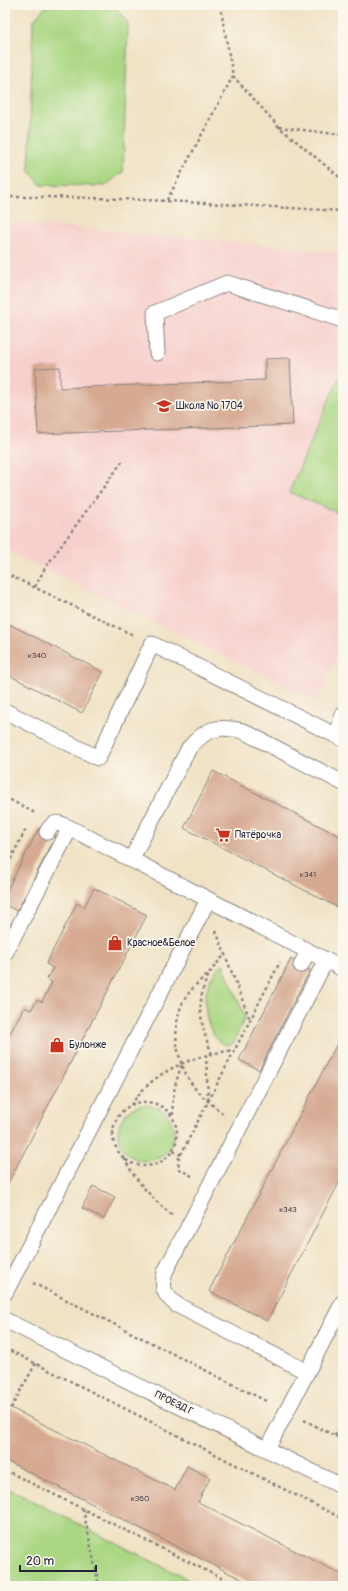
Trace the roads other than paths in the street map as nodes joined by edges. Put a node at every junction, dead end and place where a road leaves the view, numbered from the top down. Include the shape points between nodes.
1 (343, 320) edge
2 (157, 353) dead end
3 (5, 711) edge
4 (343, 715) edge
5 (340, 737) edge
6 (343, 783) edge
7 (70, 828) junction
8 (47, 832) dead end
9 (131, 860) junction
10 (207, 902) junction
11 (308, 951) junction
12 (5, 953) edge
13 (326, 960) junction
14 (301, 965) dead end
15 (343, 969) edge
16 (5, 1293) edge
17 (343, 1302) edge
18 (5, 1320) edge
19 (307, 1372) junction
20 (267, 1449) junction
21 (343, 1487) edge

1 - 2 lane via 227,283 155,313
3 - 5 lane via 98,758 152,644
4 - 5 lane
6 - 9 lane via 242,731 225,727 210,730 199,736 188,748
7 - 8 lane via 56,823 50,826
7 - 9 lane
7 - 12 lane
9 - 10 lane
10 - 11 lane
10 - 16 lane
11 - 13 lane
11 - 14 lane
13 - 15 lane
13 - 19 lane via 163,1280 167,1297 177,1305
17 - 19 lane
18 - 20 lane, ПРОЕЗД Г
19 - 20 lane
20 - 21 lane, ПРОЕЗД Г

